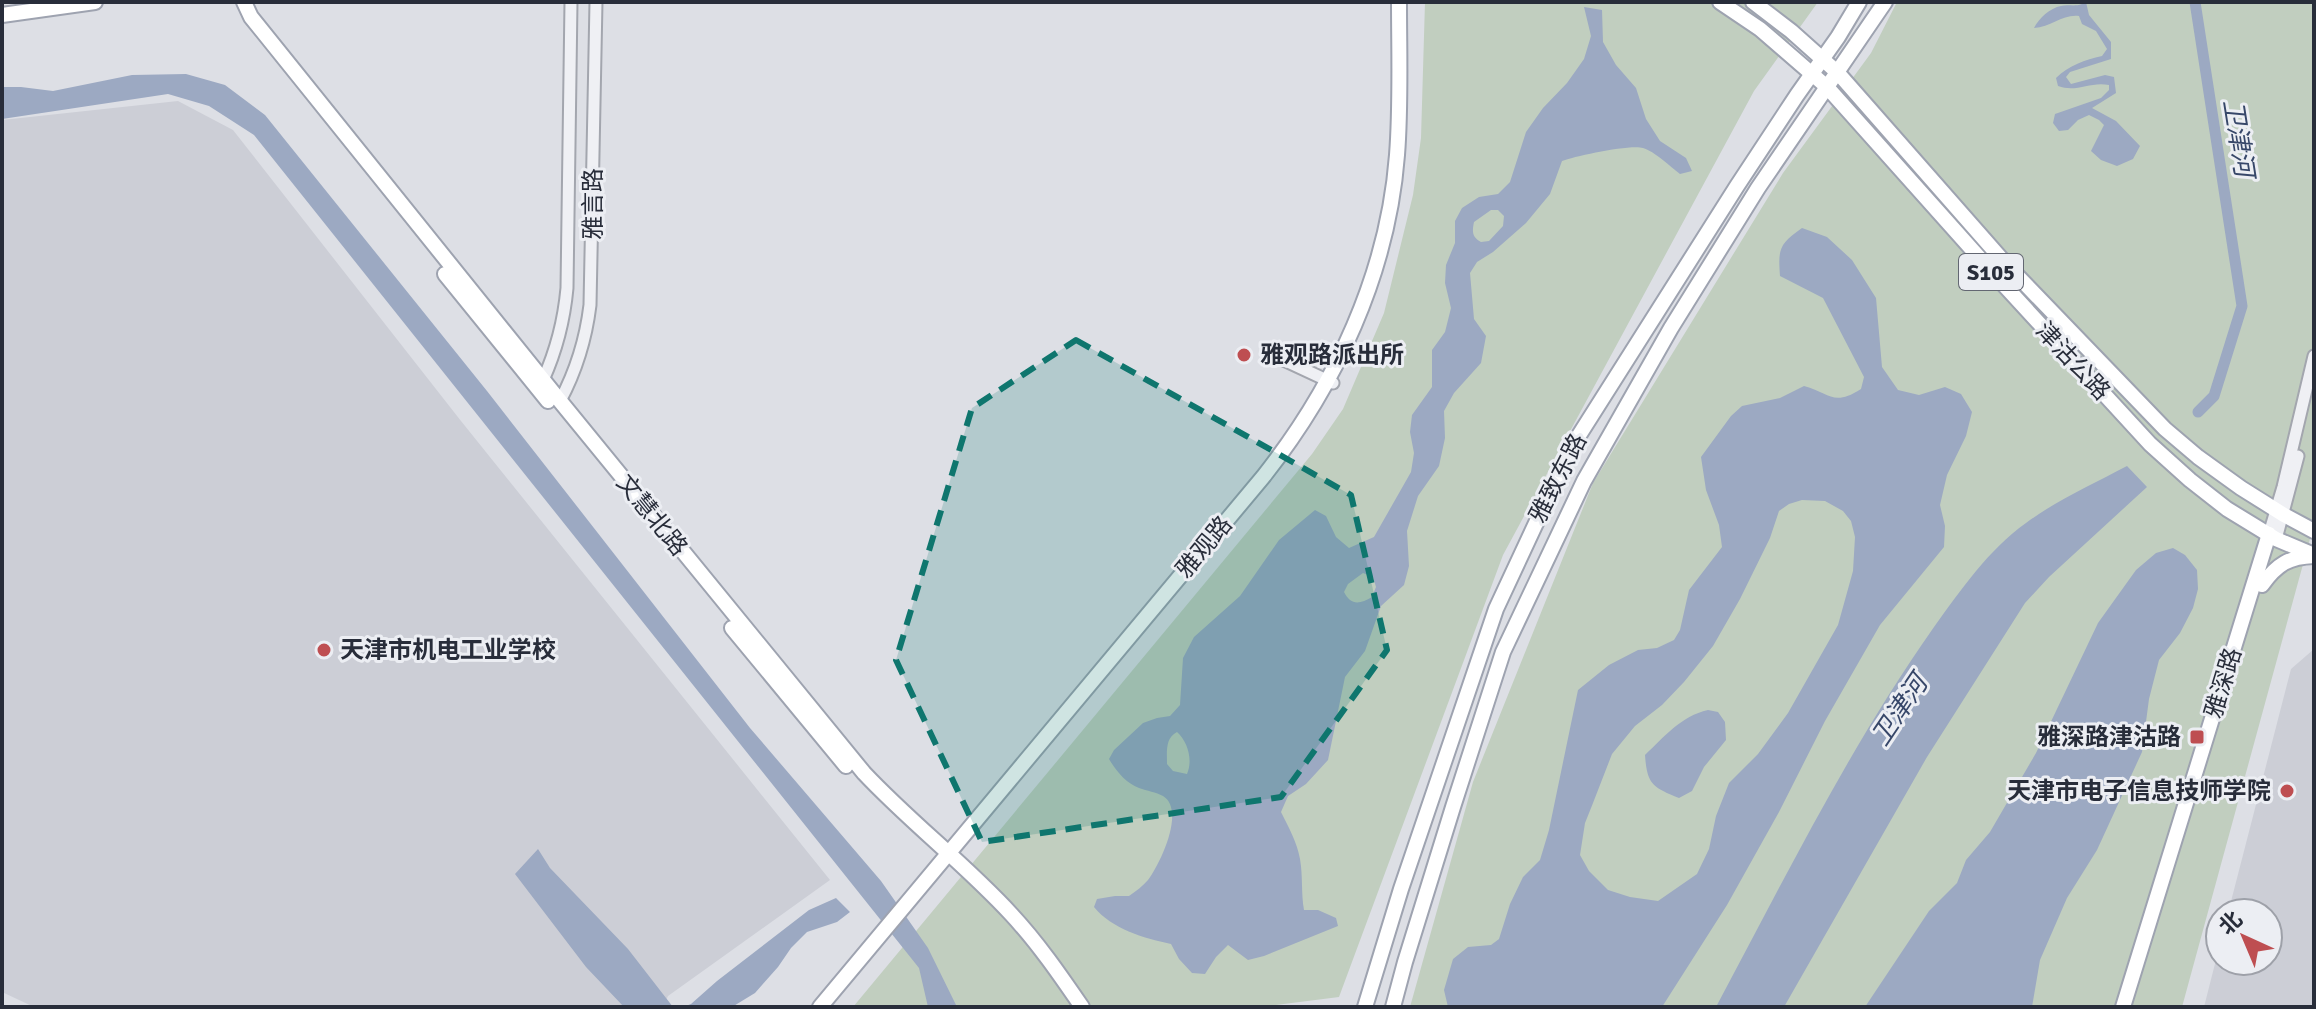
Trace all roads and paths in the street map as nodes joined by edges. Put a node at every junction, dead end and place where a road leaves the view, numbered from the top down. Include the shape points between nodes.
1 (95, 2) edge
2 (234, 2) edge
3 (244, 2) edge
4 (571, 2) edge
5 (596, 2) edge
6 (1399, 2) edge
7 (1406, 2) edge
8 (1720, 2) edge
9 (1753, 2) edge
10 (1859, 2) edge
11 (1885, 2) edge
12 (2, 15) edge
13 (1823, 59) junction
14 (1813, 72) junction
15 (1838, 73) junction
16 (1827, 87) junction
17 (1273, 355) dead end
18 (2314, 356) edge
19 (543, 380) junction
20 (1331, 382) junction
21 (2314, 385) edge
22 (560, 401) junction
23 (2280, 512) junction
24 (2314, 533) edge
25 (2275, 542) junction
26 (2314, 556) edge
27 (2260, 578) junction
28 (947, 859) junction
29 (878, 943) junction
30 (820, 1007) edge
31 (828, 1007) edge
32 (1072, 1007) edge
33 (1082, 1007) edge
34 (1365, 1007) edge
35 (1393, 1007) edge
36 (2123, 1007) edge
37 (2133, 1007) edge

1 - 12 main road
2 - 28 main road, 文慧北路 via 330,130 788,697 892,816
3 - 19 main road, 文慧北路
4 - 19 street, 雅言路 via 567,288 562,327
5 - 22 street, 雅言路 via 590,305 582,347
6 - 20 main road, 雅观路 via 1399,115 1389,210 1366,297
7 - 20 main road, 雅观路 via 1404,153 1397,202 1372,298
8 - 14 main road, 津沽公路 / S105
9 - 13 main road, 津沽公路 / S105
10 - 13 main road, 雅致东路
11 - 15 main road, 雅致东路
13 - 14 main road, 雅致东路
13 - 15 main road, 津沽公路 / S105
14 - 16 main road, 津沽公路 / S105
14 - 34 main road, 雅致东路 via 1571,448 1496,609
15 - 16 main road, 雅致东路
15 - 23 main road, 津沽公路 / S105 via 2005,263 2136,401 2198,457
16 - 25 main road, 津沽公路 / S105 via 2150,444
16 - 35 main road, 雅致东路 via 1679,315 1577,495 1503,652
17 - 20 street
18 - 23 street, 雅深路
19 - 22 main road, 文慧北路
20 - 28 main road, 雅观路 via 1270,468
21 - 23 street, 雅深路
22 - 28 main road, 文慧北路 via 864,773
23 - 24 main road, 津沽公路 / S105
23 - 25 street, 雅深路
24 - 25 main road
25 - 26 main road, 津沽公路 / S105
25 - 27 main road, 雅深路
26 - 27 main road via 2281,563
27 - 36 main road, 雅深路
27 - 37 main road, 雅深路
28 - 29 main road, 雅观路
28 - 32 main road, 文慧北路 via 1015,932
28 - 33 main road, 文慧北路 via 1012,914
29 - 30 main road, 雅观路
29 - 31 main road, 雅观路

